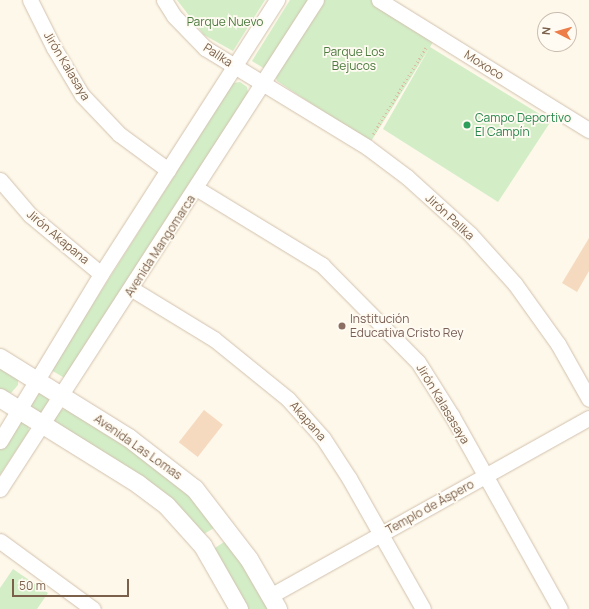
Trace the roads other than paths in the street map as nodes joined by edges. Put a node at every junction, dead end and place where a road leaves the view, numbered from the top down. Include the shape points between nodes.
1 (30, 0) edge
2 (164, 0) edge
3 (277, 0) edge
4 (316, 0) edge
5 (379, 0) edge
6 (236, 66) junction
7 (264, 82) junction
8 (589, 130) edge
9 (168, 170) junction
10 (0, 180) edge
11 (196, 188) junction
12 (101, 274) junction
13 (132, 289) junction
14 (0, 358) edge
15 (37, 380) junction
16 (62, 395) junction
17 (0, 398) edge
18 (589, 399) edge
19 (18, 409) junction
20 (589, 418) edge
21 (43, 423) junction
22 (0, 441) edge
23 (484, 477) junction
24 (0, 489) edge
25 (227, 529) junction
26 (380, 534) junction
27 (0, 541) edge
28 (203, 546) junction
29 (274, 603) edge
30 (92, 609) edge
31 (239, 609) edge
32 (423, 609) edge
33 (560, 609) edge

1 - 9 street, Jirón Kalasaya via 82,95 119,134
2 - 6 street, Pallka via 174,16 205,48
3 - 6 street
4 - 7 street, Avenida Mangomarca
5 - 8 street, Moxoco
6 - 7 street, Pallka
6 - 9 street
7 - 11 street, Avenida Mangomarca
7 - 18 street, Jirón Pallka via 367,147 407,177 470,234 515,284 558,344
9 - 12 street
10 - 12 street, Jirón Akapana via 30,215
11 - 13 street, Avenida Mangomarca
11 - 23 street, Jirón Kalasasaya via 322,265 377,319 418,362 452,416
12 - 15 street
13 - 16 street, Avenida Mangomarca
13 - 26 street, Akapana via 214,339 288,399 323,438
14 - 15 street, Avenida Las Lomas
15 - 16 street, Avenida Las Lomas
15 - 19 street
16 - 21 street, Avenida Mangomarca
16 - 25 street, Avenida Las Lomas via 166,464 195,489
17 - 19 street
19 - 21 street
19 - 22 street
20 - 23 street, Templo de Áspero
21 - 24 street, Avenida Mangomarca
21 - 28 street via 138,484 166,506
23 - 26 street, Templo de Áspero
23 - 33 street, Jirón Kalasasaya
25 - 28 street
25 - 29 street, Avenida Las Lomas
26 - 29 street, Templo de Áspero
26 - 32 street, Akapana
27 - 30 street
28 - 31 street

